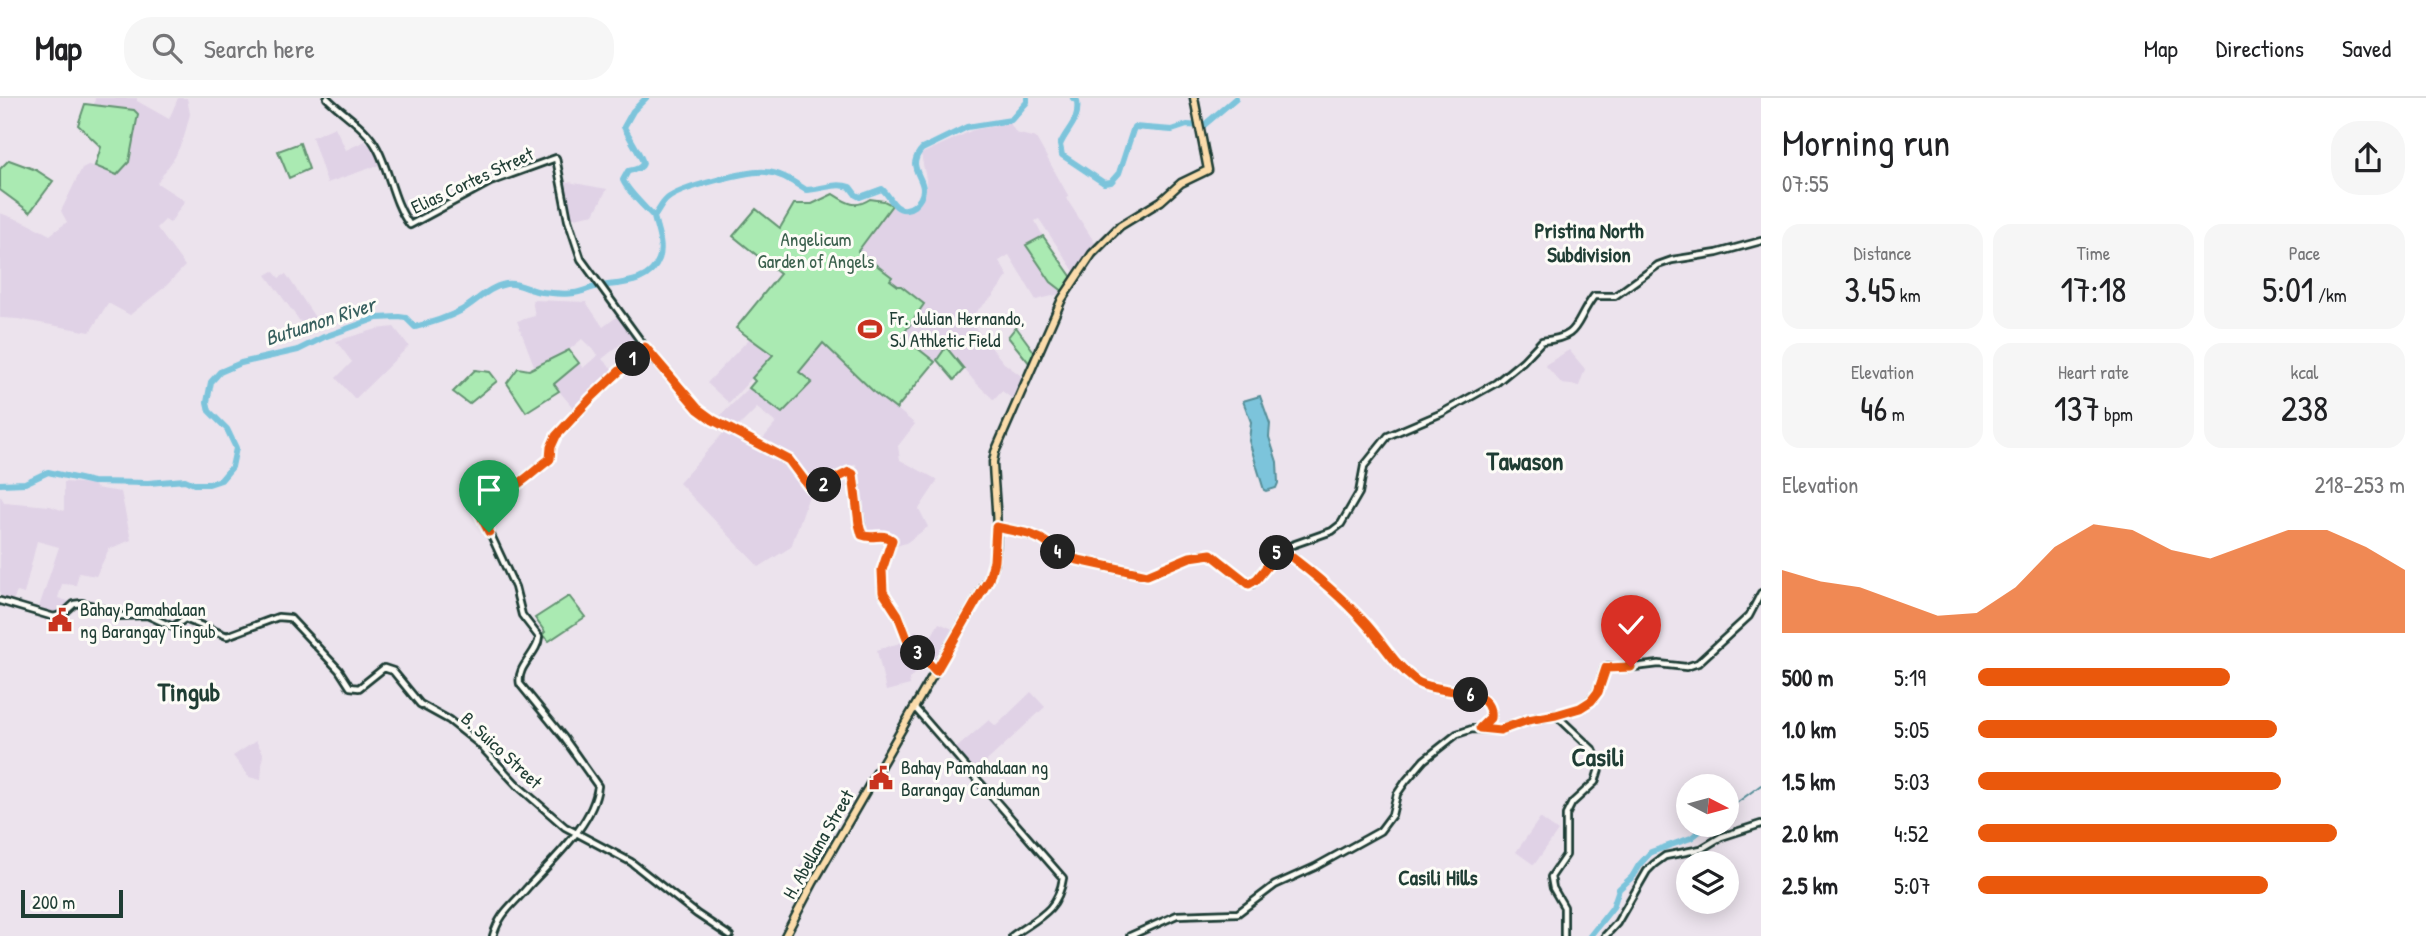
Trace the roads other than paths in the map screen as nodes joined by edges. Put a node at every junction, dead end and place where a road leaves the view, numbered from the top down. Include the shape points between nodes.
1 (327, 98) edge
2 (1194, 98) edge
3 (1761, 241) edge
4 (645, 347) junction
5 (996, 527) junction
6 (1281, 549) junction
7 (1761, 593) edge
8 (0, 601) edge
9 (936, 671) junction
10 (915, 708) junction
11 (1556, 715) junction
12 (1480, 728) junction
13 (1761, 824) edge
14 (576, 833) junction
15 (493, 936) edge
16 (730, 936) edge
17 (785, 936) edge
18 (1012, 936) edge
19 (1130, 936) edge
20 (1563, 936) edge
21 (1605, 936) edge

1 - 4 street, Elias Cortes Street via 364,129 377,147 410,225 490,183 556,158 581,259
2 - 5 main road, H. Abellana Street via 1208,169 1120,226 1092,254 1065,295 995,452
3 - 6 street via 1672,260 1615,296 1594,296 1565,337 1542,341 1496,383 1388,436 1364,466 1359,493 1341,524
4 - 9 street, Elias Cortes Street via 698,409 789,460 810,488 853,474 862,535 884,535 892,540 882,570 883,592 908,641
4 - 14 street via 556,436 550,459 514,486 497,488 481,498 477,505 515,587 522,615 539,637 521,671 520,684 598,786
5 - 6 street via 1041,539 1069,558 1147,575 1190,557 1211,554 1249,584
5 - 9 main road, H. Abellana Street via 989,579
6 - 12 street via 1340,596 1399,667 1420,684 1487,702 1490,718
7 - 11 street via 1749,616 1698,663 1686,667 1608,666 1591,701
8 - 14 street, B. Suico Street via 54,617 74,604 86,604 119,616 147,615 173,627 189,620 230,636 278,617 290,618 351,687 359,688 384,668 393,671 420,704 466,733 519,786
9 - 10 main road, H. Abellana Street
10 - 17 main road, H. Abellana Street
10 - 18 street via 1063,878 1054,905
11 - 12 street via 1500,730
11 - 20 street via 1593,750 1600,766 1595,782 1566,815 1566,855 1550,877 1564,907
12 - 19 street via 1457,734 1424,760 1397,794 1392,815 1380,831 1275,885 1238,913 1177,915
13 - 21 street via 1701,849 1665,856 1647,872
14 - 15 street via 501,915
14 - 16 street, B. Suico Street via 631,862

